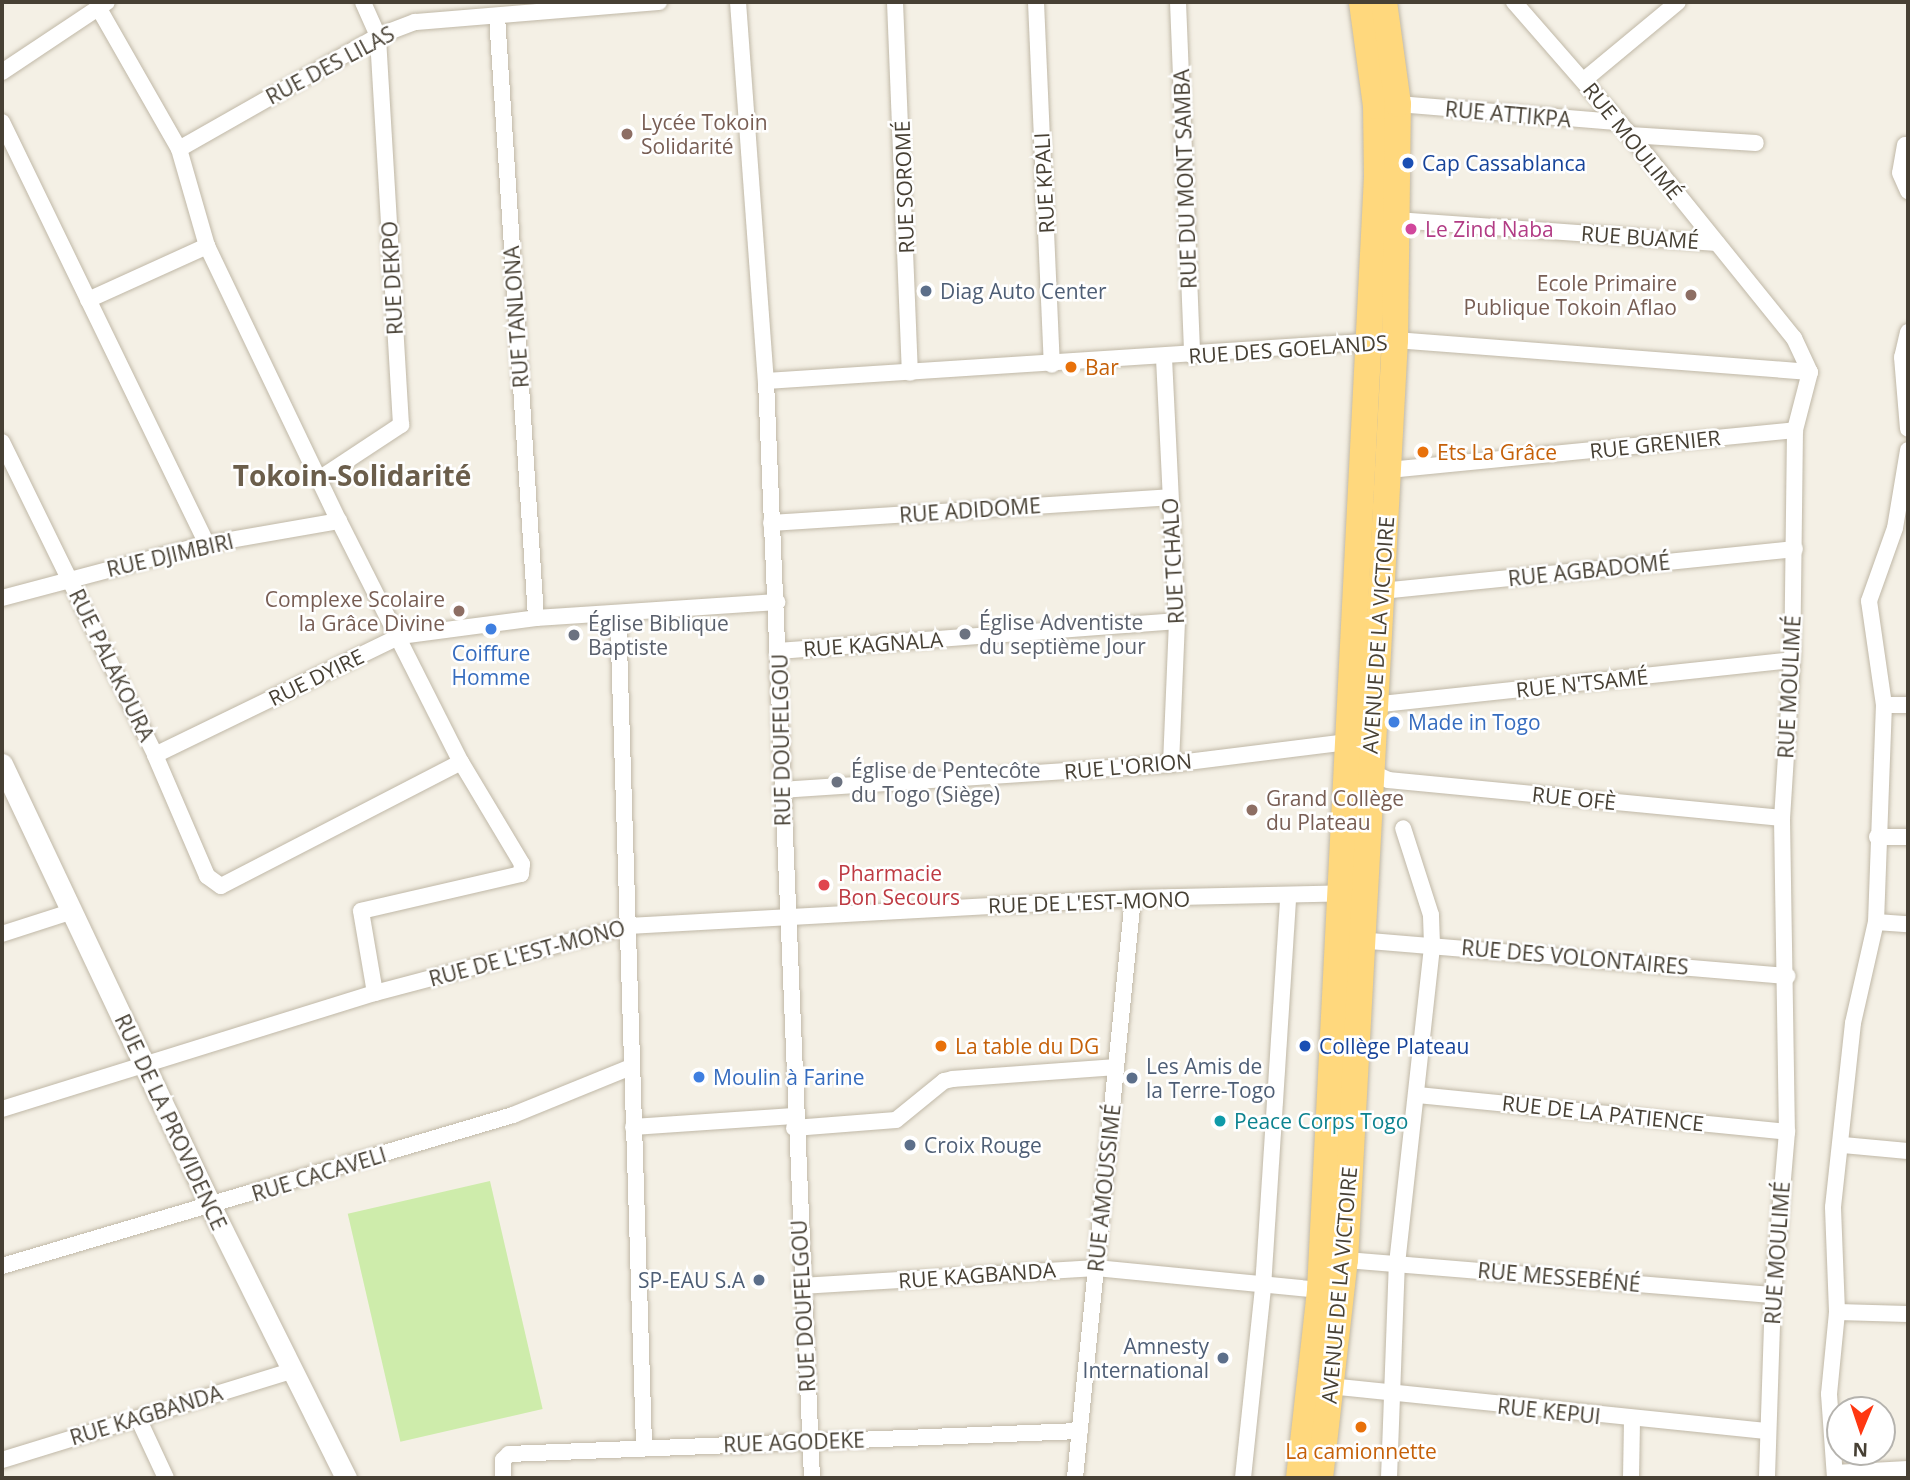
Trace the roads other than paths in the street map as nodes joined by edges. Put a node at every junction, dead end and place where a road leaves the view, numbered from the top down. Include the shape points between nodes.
1 (363, 2) edge
2 (659, 2) edge
3 (738, 2) edge
4 (895, 2) edge
5 (1036, 2) edge
6 (1178, 2) edge
7 (1362, 2) edge
8 (1384, 2) edge
9 (1514, 2) edge
10 (1678, 2) edge
11 (103, 4) edge
12 (541, 7) edge
13 (497, 16) junction
14 (378, 36) junction
15 (2, 72) edge
16 (1584, 80) junction
17 (1398, 104) junction
18 (2, 122) edge
19 (1624, 129) junction
20 (1756, 143) dead end
21 (1905, 145) dead end
22 (179, 149) junction
23 (1908, 191) edge
24 (1396, 220) junction
25 (1716, 243) junction
26 (207, 246) junction
27 (88, 300) junction
28 (1908, 332) edge
29 (1395, 340) junction
30 (1366, 341) junction
31 (1192, 356) junction
32 (1164, 358) junction
33 (1052, 365) junction
34 (1810, 372) junction
35 (910, 373) junction
36 (766, 381) junction
37 (1908, 429) edge
38 (1795, 430) junction
39 (2, 442) edge
40 (1908, 450) edge
41 (1389, 470) junction
42 (321, 477) junction
43 (1170, 497) junction
44 (339, 521) junction
45 (771, 523) junction
46 (207, 544) junction
47 (1795, 549) junction
48 (70, 580) junction
49 (1382, 590) junction
50 (2, 598) edge
51 (777, 602) junction
52 (618, 613) junction
53 (537, 618) junction
54 (1177, 621) junction
55 (400, 636) junction
56 (779, 651) junction
57 (1792, 660) junction
58 (1372, 705) junction
59 (1884, 705) junction
60 (1908, 705) edge
61 (1348, 742) junction
62 (155, 755) junction
63 (461, 762) junction
64 (2, 764) edge
65 (1171, 764) junction
66 (1369, 771) junction
67 (782, 790) junction
68 (1782, 818) junction
69 (1403, 828) dead end
70 (1877, 837) junction
71 (1908, 837) edge
72 (1353, 893) junction
73 (1288, 896) junction
74 (1133, 898) junction
75 (73, 911) junction
76 (785, 917) junction
77 (1876, 922) junction
78 (1908, 924) edge
79 (628, 926) junction
80 (2, 933) edge
81 (1351, 940) junction
82 (1432, 945) junction
83 (1787, 976) junction
84 (374, 993) junction
85 (144, 1067) junction
86 (631, 1067) junction
87 (1116, 1067) junction
88 (1418, 1095) junction
89 (2, 1109) edge
90 (794, 1122) junction
91 (634, 1128) junction
92 (1787, 1132) junction
93 (1843, 1145) junction
94 (1908, 1151) edge
95 (211, 1207) junction
96 (1345, 1260) junction
97 (1397, 1264) junction
98 (2, 1266) edge
99 (1096, 1268) junction
100 (801, 1286) junction
101 (1263, 1287) junction
102 (1320, 1290) junction
103 (1773, 1295) junction
104 (1837, 1312) junction
105 (1908, 1314) edge
106 (290, 1371) junction
107 (1330, 1386) junction
108 (1395, 1394) junction
109 (138, 1418) junction
110 (1632, 1420) junction
111 (1080, 1430) junction
112 (1768, 1431) junction
113 (811, 1441) junction
114 (644, 1447) junction
115 (2, 1460) edge
116 (1908, 1469) edge
117 (1835, 1476) edge
118 (166, 1478) edge
119 (346, 1478) edge
120 (503, 1478) edge
121 (812, 1478) edge
122 (1075, 1478) edge
123 (1243, 1478) edge
124 (1299, 1478) edge
125 (1320, 1478) edge
126 (1389, 1478) edge
127 (1631, 1478) edge
128 (1767, 1478) edge

1 - 14 street
2 - 12 street, RUE DES LILAS
3 - 36 street, RUE DOUFELGOU
4 - 35 street, RUE SOROMÉ
5 - 33 street, RUE KPALI
6 - 31 street, RUE DU MONT SAMBA
7 - 30 highway, AVENUE DE LA VICTOIRE via 1377,139
8 - 17 highway, AVENUE DE LA VICTOIRE
9 - 16 street, RUE MOULIMÉ
10 - 16 street
11 - 15 street
11 - 22 street
12 - 13 street, RUE DES LILAS
13 - 14 street, RUE DES LILAS via 428,19
13 - 53 street, RUE TANLONA
14 - 22 street, RUE DES LILAS
14 - 42 street, RUE DEKPO via 401,425
16 - 19 street, RUE MOULIMÉ
17 - 19 street, RUE ATTIKPA
17 - 24 highway, AVENUE DE LA VICTOIRE
18 - 27 street
19 - 20 street, RUE ATTIKPA
19 - 25 street, RUE MOULIMÉ
21 - 23 street via 1900,173
22 - 26 street
24 - 25 street, RUE BUAMÉ
24 - 29 highway, AVENUE DE LA VICTOIRE
25 - 34 street, RUE MOULIMÉ via 1794,338
26 - 27 street
26 - 42 street
27 - 46 street
28 - 37 street via 1902,357
29 - 30 street, RUE DES GOELANDS
29 - 34 street, RUE DES GOELANDS
29 - 41 highway, AVENUE DE LA VICTOIRE
30 - 31 street, RUE DES GOELANDS
30 - 61 highway, AVENUE DE LA VICTOIRE
31 - 32 street, RUE DES GOELANDS
32 - 33 street, RUE DES GOELANDS
32 - 43 street, RUE TCHALO
33 - 35 street, RUE DES GOELANDS
34 - 38 street, RUE MOULIMÉ
35 - 36 street, RUE DES GOELANDS
36 - 45 street, RUE DOUFELGOU
38 - 41 street, RUE GRENIER
38 - 47 street, RUE MOULIMÉ
39 - 48 street, RUE PALAKOURA
40 - 59 street via 1895,528 1869,601
41 - 49 highway, AVENUE DE LA VICTOIRE
42 - 44 street
43 - 45 street, RUE ADIDOME
43 - 54 street, RUE TCHALO
44 - 46 street, RUE DJIMBIRI
44 - 55 street
45 - 51 street, RUE DOUFELGOU
46 - 48 street, RUE DJIMBIRI
47 - 49 street, RUE AGBADOMÉ
47 - 57 street, RUE MOULIMÉ
48 - 50 street, RUE DJIMBIRI
48 - 62 street, RUE PALAKOURA
49 - 58 highway, AVENUE DE LA VICTOIRE
51 - 52 street, RUE DYIRE
51 - 56 street, RUE DOUFELGOU
52 - 53 street, RUE DYIRE
52 - 79 street
53 - 55 street, RUE DYIRE
54 - 56 street, RUE KAGNALA
54 - 65 street, RUE TCHALO
55 - 62 street, RUE DYIRE
55 - 63 street
56 - 67 street, RUE DOUFELGOU
57 - 58 street, RUE N'TSAMÉ
57 - 68 street, RUE MOULIMÉ
58 - 66 highway, AVENUE DE LA VICTOIRE
59 - 60 street
59 - 70 street
61 - 65 street, RUE L'ORION
61 - 72 highway, AVENUE DE LA VICTOIRE
62 - 63 street, RUE PALAKOURA via 207,876 221,886
63 - 84 street via 522,863 522,874 361,911
64 - 75 street, RUE DE LA PROVIDENCE
65 - 67 street, RUE L'ORION
66 - 68 street, RUE OFÈ via 1388,780
66 - 72 highway, AVENUE DE LA VICTOIRE
67 - 76 street, RUE DOUFELGOU
68 - 83 street, RUE MOULIMÉ
69 - 82 street via 1431,915
70 - 71 street
70 - 77 street
72 - 73 street, RUE DE L'EST-MONO
72 - 81 highway, AVENUE DE LA VICTOIRE
73 - 74 street, RUE DE L'EST-MONO
73 - 101 street
74 - 76 street, RUE DE L'EST-MONO
74 - 87 street, RUE AMOUSSIMÉ
75 - 80 street
75 - 85 street, RUE DE LA PROVIDENCE
76 - 79 street, RUE DE L'EST-MONO
76 - 90 street, RUE DOUFELGOU
77 - 78 street
77 - 93 street via 1853,1023
79 - 84 street, RUE DE L'EST-MONO
79 - 86 street
81 - 82 street, RUE DES VOLONTAIRES
81 - 96 highway, AVENUE DE LA VICTOIRE
81 - 102 highway, AVENUE DE LA VICTOIRE
82 - 83 street, RUE DES VOLONTAIRES
82 - 88 street
83 - 92 street, RUE MOULIMÉ
84 - 85 street, RUE DE L'EST-MONO
85 - 89 street, RUE DE L'EST-MONO
85 - 95 street, RUE DE LA PROVIDENCE
86 - 91 street
86 - 95 street, RUE CACAVELI via 513,1115
87 - 90 street via 953,1079 944,1081 896,1120
87 - 99 street, RUE AMOUSSIMÉ
88 - 92 street, RUE DE LA PATIENCE
88 - 97 street
90 - 91 street
90 - 100 street, RUE DOUFELGOU
91 - 114 street
92 - 103 street, RUE MOULIMÉ
93 - 94 street
93 - 104 street via 1833,1207
95 - 98 street, RUE CACAVELI
95 - 106 street, RUE DE LA PROVIDENCE
96 - 97 street, RUE MESSEBÉNÉ
96 - 107 highway, AVENUE DE LA VICTOIRE
97 - 103 street, RUE MESSEBÉNÉ
97 - 108 street
99 - 100 street, RUE KAGBANDA
99 - 101 street, RUE KAGBANDA
99 - 111 street, RUE AMOUSSIMÉ
100 - 113 street, RUE DOUFELGOU
101 - 102 street, RUE KAGBANDA
101 - 123 street
102 - 124 highway, AVENUE DE LA VICTOIRE
103 - 112 street, RUE MOULIMÉ
104 - 105 street
104 - 117 street via 1829,1394
106 - 109 street, RUE KAGBANDA
106 - 119 street, RUE DE LA PROVIDENCE
107 - 108 street, RUE KEPUI
107 - 125 highway, AVENUE DE LA VICTOIRE
108 - 110 street, RUE KEPUI
108 - 126 street
109 - 115 street, RUE KAGBANDA
109 - 118 street
110 - 112 street, RUE KEPUI
110 - 127 street
111 - 113 street, RUE AGODEKE
111 - 122 street, RUE AMOUSSIMÉ
112 - 128 street, RUE MOULIMÉ
113 - 114 street, RUE AGODEKE
113 - 121 street, RUE DOUFELGOU
114 - 120 street, RUE AGODEKE via 509,1454 503,1460
116 - 117 street

